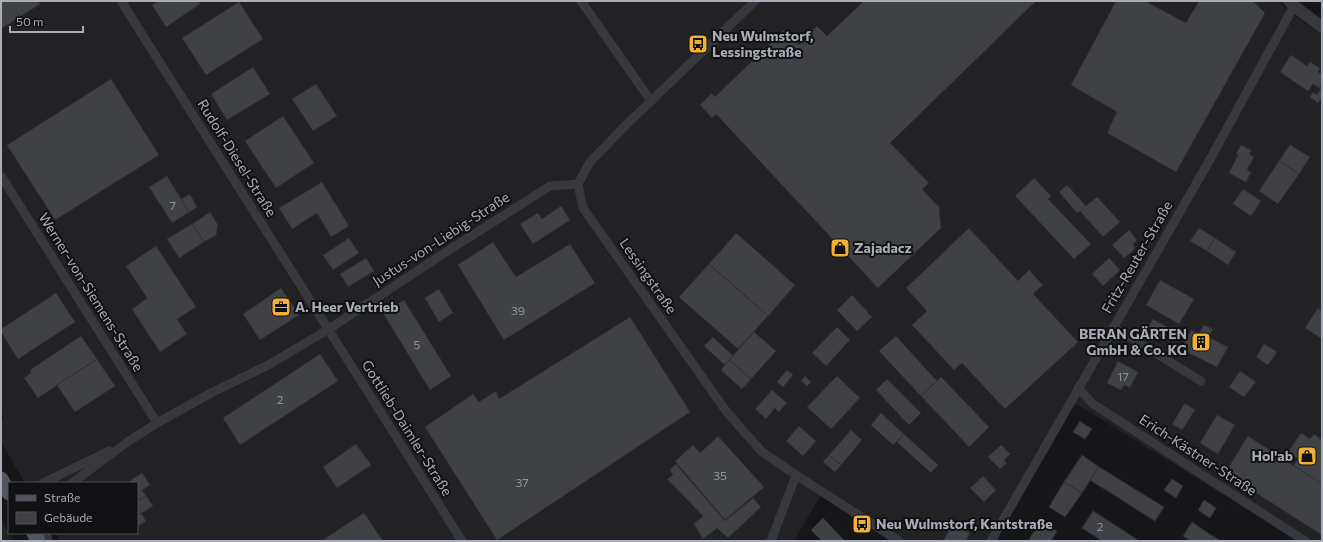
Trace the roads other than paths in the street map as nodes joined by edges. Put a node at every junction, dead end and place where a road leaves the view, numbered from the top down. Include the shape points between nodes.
1 (122, 1) edge
2 (581, 1) edge
3 (755, 1) edge
4 (1291, 4) edge
5 (1322, 27) edge
6 (651, 101) junction
7 (1, 176) edge
8 (578, 184) junction
9 (1113, 327) junction
10 (329, 329) junction
11 (1201, 381) dead end
12 (1078, 388) junction
13 (157, 424) junction
14 (126, 442) junction
15 (796, 475) junction
16 (1, 479) edge
17 (44, 482) edge
18 (73, 482) edge
19 (8, 491) edge
20 (462, 541) edge
21 (771, 541) edge
22 (900, 541) edge
23 (991, 541) edge
24 (1306, 541) edge

1 - 10 street, Rudolf-Diesel-Straße
2 - 6 street
3 - 6 street
4 - 5 street
4 - 9 street, Fritz-Reuter-Straße via 1208,163
6 - 8 street via 590,162
7 - 13 street, Werner-von-Siemens-Straße
8 - 10 street, Justus-von-Liebig-Straße via 550,186
8 - 15 street, Lessingstraße via 583,208 726,411 761,450
9 - 11 street
9 - 12 street, Fritz-Reuter-Straße
10 - 13 street, Justus-von-Liebig-Straße via 270,364 211,392
10 - 20 street, Gottlieb-Daimler-Straße
12 - 23 street, Fritz-Reuter-Straße
12 - 24 street, Erich-Kästner-Straße via 1103,411
13 - 14 street, Justus-von-Liebig-Straße
14 - 17 street
14 - 18 street
15 - 21 street
15 - 22 street, Lessingstraße
16 - 19 main road

